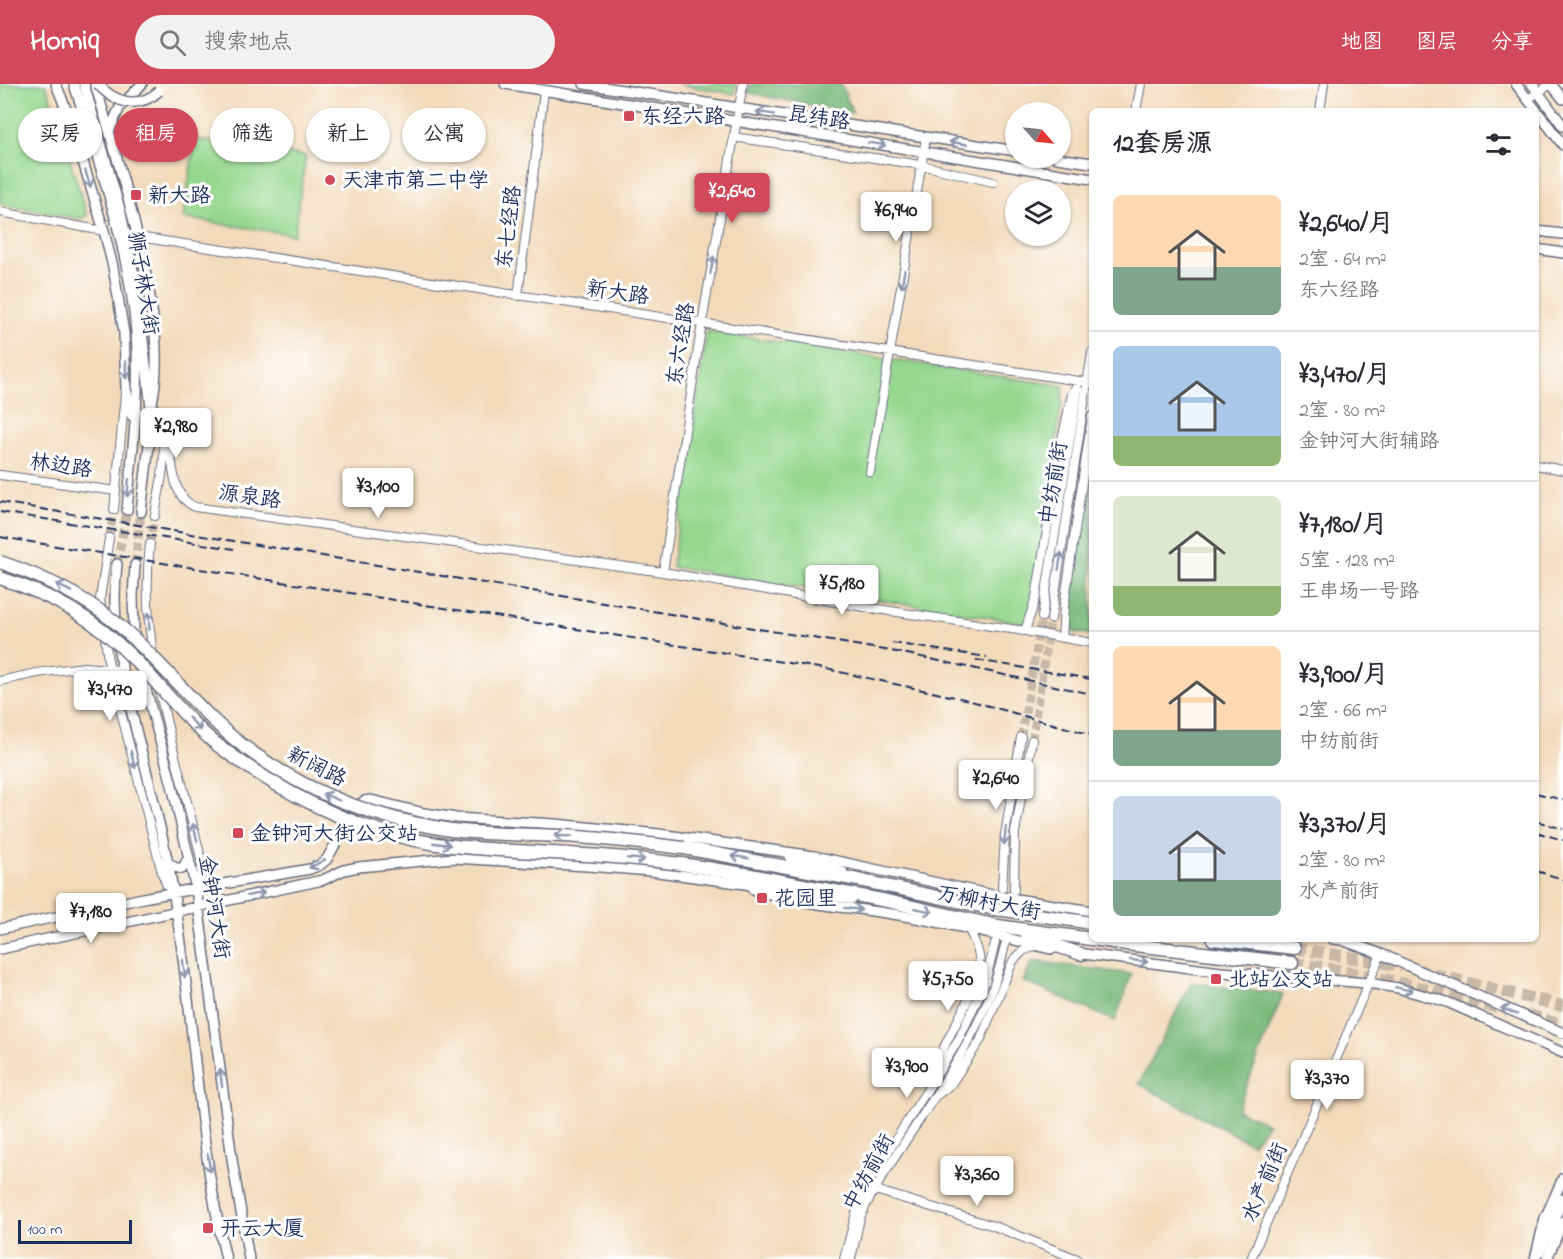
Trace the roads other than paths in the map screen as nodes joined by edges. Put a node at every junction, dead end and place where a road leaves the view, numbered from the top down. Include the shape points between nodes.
1 (56, 84) edge
2 (74, 84) edge
3 (84, 84) edge
4 (96, 84) edge
5 (142, 84) edge
6 (165, 84) edge
7 (505, 84) edge
8 (584, 84) edge
9 (743, 84) edge
10 (1141, 84) edge
11 (1324, 84) edge
12 (1516, 84) edge
13 (1532, 84) edge
14 (1551, 84) edge
15 (1560, 84) edge
16 (544, 91) junction
17 (1538, 92) junction
18 (1562, 98) edge
19 (1528, 99) junction
20 (1137, 108) edge
21 (1320, 108) edge
22 (1535, 108) edge
23 (738, 109) junction
24 (1539, 113) edge
25 (736, 122) junction
26 (1563, 126) edge
27 (109, 131) junction
28 (734, 137) junction
29 (926, 138) junction
30 (1563, 145) edge
31 (1005, 149) edge
32 (924, 151) junction
33 (1071, 160) edge
34 (1089, 163) edge
35 (921, 165) junction
36 (1089, 178) edge
37 (993, 182) dead end
38 (0, 212) edge
39 (104, 231) junction
40 (1539, 231) edge
41 (1563, 234) edge
42 (138, 237) junction
43 (1541, 250) edge
44 (1563, 253) edge
45 (1563, 259) edge
46 (518, 296) junction
47 (702, 323) junction
48 (891, 352) junction
49 (1089, 367) edge
50 (1086, 382) edge
51 (142, 385) junction
52 (126, 389) junction
53 (151, 408) junction
54 (134, 424) junction
55 (1089, 436) edge
56 (1539, 466) edge
57 (1563, 470) edge
58 (870, 472) dead end
59 (0, 475) edge
60 (116, 490) junction
61 (114, 510) tunnel mouth
62 (126, 510) tunnel mouth
63 (141, 513) tunnel mouth
64 (155, 516) tunnel mouth
65 (109, 538) tunnel mouth
66 (150, 544) tunnel mouth
67 (0, 562) edge
68 (117, 564) tunnel mouth
69 (135, 565) tunnel mouth
70 (663, 572) junction
71 (0, 578) edge
72 (1047, 618) tunnel mouth
73 (1025, 631) junction
74 (1062, 638) junction
75 (1089, 642) edge
76 (110, 670) junction
77 (121, 670) junction
78 (0, 681) edge
79 (1021, 737) tunnel mouth
80 (1032, 740) tunnel mouth
81 (684, 848) joint
82 (758, 849) junction
83 (189, 857) junction
84 (168, 861) junction
85 (681, 864) joint
86 (858, 880) junction
87 (735, 883) junction
88 (196, 888) junction
89 (1002, 888) dead end
90 (1014, 890) dead end
91 (174, 892) junction
92 (887, 902) junction
93 (199, 906) junction
94 (1004, 910) junction
95 (177, 911) junction
96 (1089, 911) edge
97 (1089, 911) edge
98 (1089, 923) edge
99 (998, 926) junction
100 (0, 929) edge
101 (969, 930) junction
102 (1089, 939) edge
103 (1109, 942) edge
104 (1241, 942) edge
105 (1348, 942) edge
106 (995, 943) dead end
107 (1005, 945) dead end
108 (1035, 945) junction
109 (1294, 948) tunnel mouth
110 (0, 949) edge
111 (1081, 954) junction
112 (1381, 954) junction
113 (1292, 963) tunnel mouth
114 (1368, 983) junction
115 (1563, 1033) edge
116 (1563, 1053) edge
117 (927, 1090) junction
118 (936, 1096) junction
119 (1563, 1178) edge
120 (870, 1189) junction
121 (1563, 1199) edge
122 (1563, 1221) edge
123 (1563, 1237) edge
124 (1547, 1254) edge
125 (226, 1259) edge
126 (249, 1259) edge
127 (844, 1259) edge
128 (851, 1259) edge
129 (1077, 1259) edge
130 (1251, 1259) edge
131 (1536, 1259) edge

1 -> 39 main road
2 - 51 main road, 狮子林大街 via 127,270
3 - 51 main road, 狮子林大街 via 121,213 137,289
4 - 6 main road, bridge via 117,100 131,103 154,96
4 - 27 main road
5 - 27 main road via 120,107
7 - 16 main road, 昆纬路
8 - 23 main road, 昆纬路
9 - 23 street, 东六经路
10 - 20 street
11 - 21 street
12 - 19 main road
13 - 17 main road
14 - 17 street
14 - 18 main road
15 - 18 main road
16 - 25 main road, 昆纬路
16 - 46 street, 东七经路
17 - 19 street
17 - 26 main road
19 - 22 main road
23 - 25 street, 东六经路
29 -> 23 main road, 昆纬路
24 - 30 main road
25 - 28 street, 东六经路
25 -> 32 main road, 昆纬路
27 - 42 main road
28 - 35 street
47 -> 28 street, 东六经路
31 -> 29 main road, 昆纬路
29 - 32 street
32 - 35 street
32 - 36 main road, 昆纬路
33 - 34 main road
35 - 37 street
35 -> 48 street
38 - 39 street
39 -> 52 main road via 124,333
40 - 41 main road
42 - 46 street, 新大路
42 - 53 main road via 157,359
43 - 44 main road
43 - 45 main road
46 - 47 street, 新大路
47 - 48 street, 新大路
47 - 70 street, 东六经路
48 - 50 street, 新大路
48 - 58 street
49 - 50 street
50 - 72 street
50 - 73 street via 1072,393 1036,597
51 - 53 main road
51 - 54 main road
52 - 54 main road
52 - 60 street
53 - 63 main road
53 - 64 street via 161,430 164,457
53 - 70 street, 源泉路 via 167,429 178,491 185,502 195,507
54 -> 62 main road
55 - 74 street
56 - 57 street
59 - 60 street, 林边路
60 - 61 street
65 - 76 street via 100,598
88 -> 66 street via 202,864 163,706 150,633 146,577
81 -> 67 highway, 新阔路, bridge via 608,839 446,830 364,810 324,794 253,754 218,725 107,615 33,573
68 - 77 main road, 金钟河大街 via 115,629
69 - 83 main road, 金钟河大街 via 134,633
70 - 73 street, 源泉路
71 -> 85 highway, 新阔路, bridge via 52,597 86,618 134,658 224,751 302,800 344,818 435,844
73 - 74 street, 源泉路
74 - 75 street, 源泉路
76 - 77 street
76 - 78 street via 84,667
76 -> 91 street via 162,873
77 - 84 main road, 金钟河大街
79 -> 89 street via 1005,836
80 - 90 street via 1015,832
86 -> 81 highway, 万柳村大街
82 - 86 main road via 840,871
82 -> 88 main road via 659,834 456,818 371,800 356,807 332,852 320,865
82 - 96 main road via 814,856 997,896
83 - 84 main road via 182,869
83 - 88 main road, 金钟河大街
84 - 91 main road, 金钟河大街
85 - 92 highway, 万柳村大街
86 - 94 highway, 万柳村大街
87 - 92 main road
93 -> 87 main road via 323,880 359,867 453,858 651,871
87 -> 101 main road via 789,899
88 - 91 main road
88 - 93 main road, 金钟河大街
91 - 95 main road, 金钟河大街
91 - 100 main road
92 -> 99 highway, 万柳村大街
93 - 95 main road
126 -> 93 main road, 金钟河大街
94 - 97 main road
94 - 98 highway, 万柳村大街
95 - 110 main road
95 -> 125 main road, 金钟河大街 via 212,1187
99 - 102 highway, 万柳村大街
99 - 111 highway
101 - 108 main road
101 - 117 street via 980,957 978,970
103 - 113 highway, 万柳村大街
104 - 109 highway
105 - 112 main road
106 - 117 street via 970,1019
107 - 118 street, 中纺前街 via 982,1016
108 - 111 main road
108 - 118 street via 1013,962 980,1041 951,1084
111 -> 114 main road via 1221,972
112 - 114 street, 水产前街
115 -> 112 main road
114 -> 116 main road via 1447,1002
114 - 130 street, 水产前街
117 - 120 street
118 - 120 street, 中纺前街
119 - 131 main road via 1545,1218
120 - 127 street via 854,1214
120 - 128 street, 中纺前街
120 - 129 street via 994,1226
121 - 124 main road
122 - 124 main road
123 - 124 main road
124 - 131 main road

